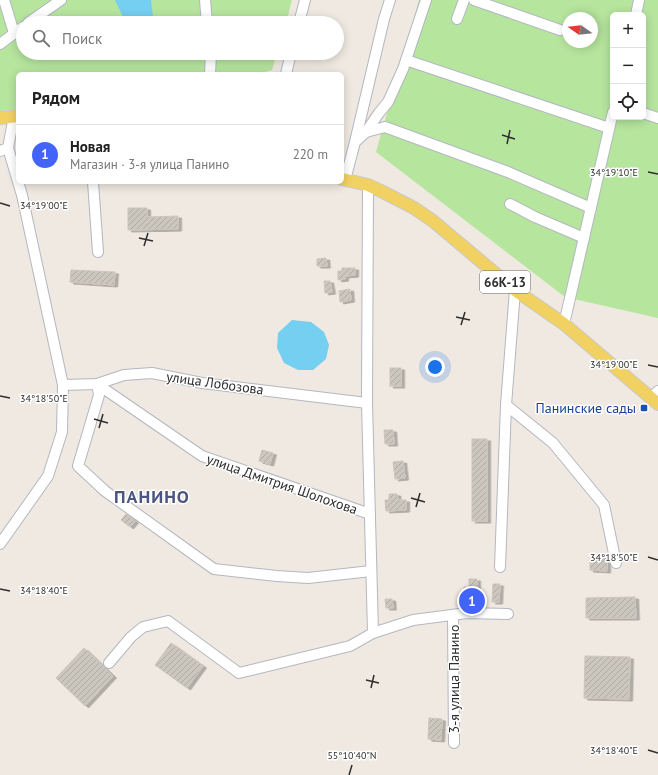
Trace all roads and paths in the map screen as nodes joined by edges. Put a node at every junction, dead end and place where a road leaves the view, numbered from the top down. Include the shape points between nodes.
1 (4, 0) edge
2 (61, 0) edge
3 (205, 0) edge
4 (304, 0) edge
5 (390, 0) edge
6 (426, 0) edge
7 (464, 0) edge
8 (474, 0) edge
9 (639, 0) edge
10 (51, 3) edge
11 (637, 12) edge
12 (36, 16) edge
13 (206, 16) edge
14 (301, 16) edge
15 (457, 19) dead end
16 (560, 30) dead end
17 (14, 33) joint
18 (0, 44) edge
19 (211, 60) edge
20 (289, 60) edge
21 (406, 60) junction
22 (210, 72) edge
23 (286, 72) edge
24 (646, 114) edge
25 (16, 116) edge
26 (0, 118) edge
27 (658, 118) edge
28 (611, 120) edge
29 (609, 128) junction
30 (366, 132) junction
31 (354, 142) junction
32 (4, 149) edge
33 (344, 177) edge
34 (16, 180) edge
35 (344, 180) edge
36 (18, 184) edge
37 (93, 184) edge
38 (368, 185) junction
39 (510, 204) dead end
40 (591, 208) junction
41 (584, 238) junction
42 (98, 252) dead end
43 (515, 290) junction
44 (564, 324) junction
45 (97, 384) junction
46 (63, 385) junction
47 (656, 398) edge
48 (367, 403) junction
49 (506, 405) junction
50 (370, 514) junction
51 (0, 544) edge
52 (616, 563) dead end
53 (500, 567) dead end
54 (371, 571) junction
55 (508, 614) dead end
56 (453, 615) junction
57 (373, 633) junction
58 (109, 662) dead end
59 (454, 742) dead end

1 - 17 street
2 - 10 street
3 - 13 street
4 - 14 street
5 - 31 street
6 - 21 street
7 - 15 street
8 - 16 street
9 - 11 street
10 - 12 street
17 - 18 street
19 - 22 street
20 - 23 street
21 - 29 street
21 - 30 street via 388,102
24 - 27 street
25 - 26 main road
25 - 32 street
28 - 29 street
29 - 40 street
30 - 31 street
30 - 40 street via 385,127 508,172
31 - 33 street
32 - 34 street
35 - 38 main road, 66К-13
36 - 46 street
37 - 42 street
38 - 43 main road, 66К-13 via 396,198 433,221
38 - 48 street
39 - 41 street
40 - 41 street
41 - 44 street
43 - 44 main road, 66К-13
43 - 49 street
44 - 47 main road, 66К-13
45 - 46 street, улица Лобозова
45 - 48 street, улица Лобозова via 124,375 152,373 202,383
45 - 50 street, улица Дмитрия Шолохова via 202,456
45 - 54 street via 99,395 78,466 105,490 206,564 214,569 308,578
46 - 51 street via 62,432 48,476
48 - 50 street
49 - 52 street via 553,443 604,505
49 - 53 street
50 - 54 street
54 - 57 street
55 - 56 street
56 - 57 street via 413,620
56 - 59 street, 3-я улица Панино
57 - 58 street via 350,646 239,673 168,621 143,627

